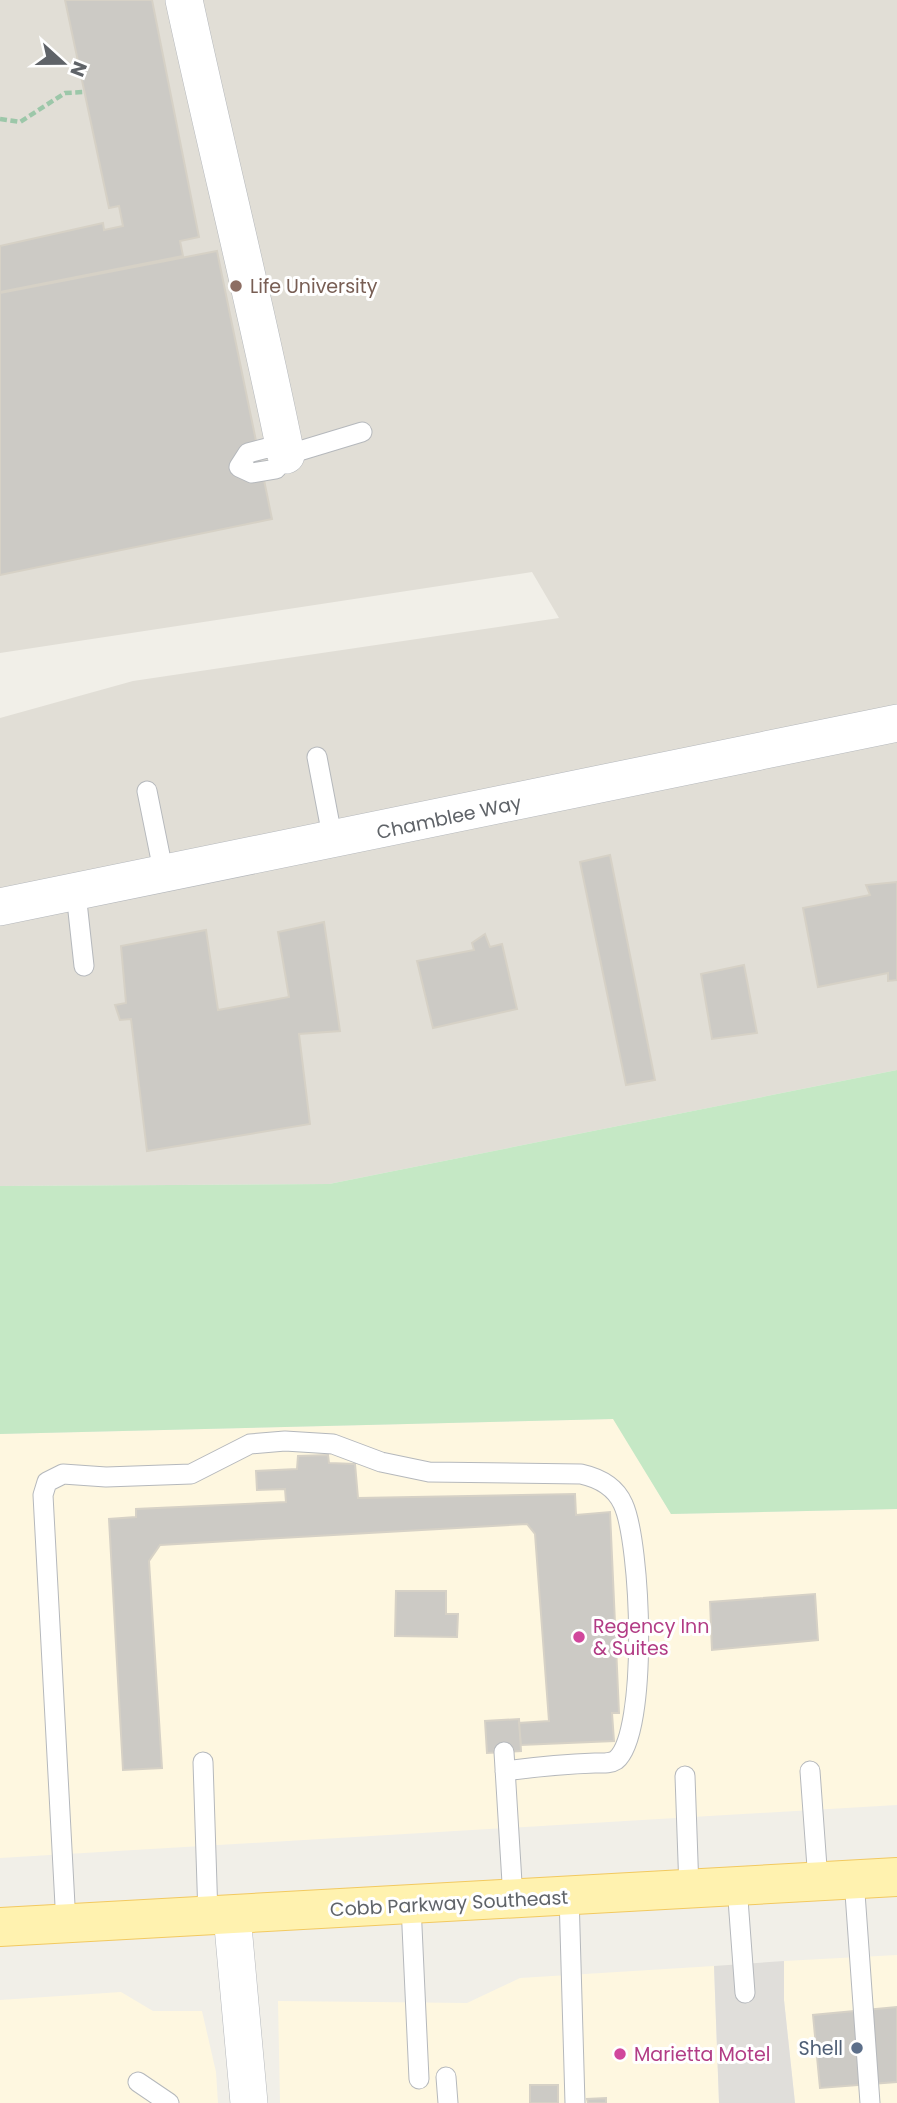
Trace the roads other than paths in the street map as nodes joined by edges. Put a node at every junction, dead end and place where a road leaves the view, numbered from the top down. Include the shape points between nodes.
1 (184, 0) edge
2 (362, 432) dead end
3 (286, 455) joint
4 (897, 723) edge
5 (317, 757) dead end
6 (146, 791) dead end
7 (332, 841) junction
8 (164, 875) junction
9 (76, 893) junction
10 (0, 908) edge
11 (84, 966) dead end
12 (203, 1762) dead end
13 (810, 1771) dead end
14 (685, 1776) dead end
15 (897, 1877) edge
16 (836, 1880) junction
17 (737, 1886) junction
18 (689, 1889) junction
19 (569, 1895) junction
20 (513, 1899) junction
21 (411, 1906) junction
22 (220, 1915) junction
23 (66, 1924) junction
24 (0, 1927) edge
25 (745, 1993) dead end
26 (446, 2077) dead end
27 (419, 2079) dead end
28 (138, 2082) dead end
29 (169, 2103) edge
30 (249, 2103) edge
31 (448, 2103) edge
32 (575, 2103) edge
33 (870, 2103) edge

1 - 3 street via 230,210 250,278
2 - 3 lane
4 - 7 street, Chamblee Way
5 - 7 lane
6 - 8 lane
7 - 8 street, Chamblee Way
8 - 9 street, Chamblee Way
9 - 10 street, Chamblee Way
9 - 11 lane
12 - 22 lane
13 - 16 lane
14 - 18 lane
15 - 16 main road, Cobb Parkway Southeast
16 - 17 main road, Cobb Parkway Southeast
16 - 33 lane
17 - 18 main road, Cobb Parkway Southeast
17 - 25 lane
18 - 19 main road, Cobb Parkway Southeast
19 - 20 main road, Cobb Parkway Southeast
19 - 32 lane
20 - 21 main road, Cobb Parkway Southeast
20 - 23 lane via 504,1762 608,1763 617,1759 625,1746 637,1689 636,1556 623,1504 599,1478 548,1472 429,1472 381,1462 333,1444 285,1441 250,1444 191,1474 63,1474 47,1482 43,1507
21 - 22 main road, Cobb Parkway Southeast
21 - 27 lane
22 - 23 main road, Cobb Parkway Southeast
22 - 30 street
23 - 24 main road, Cobb Parkway Southeast
26 - 31 lane
28 - 29 lane

